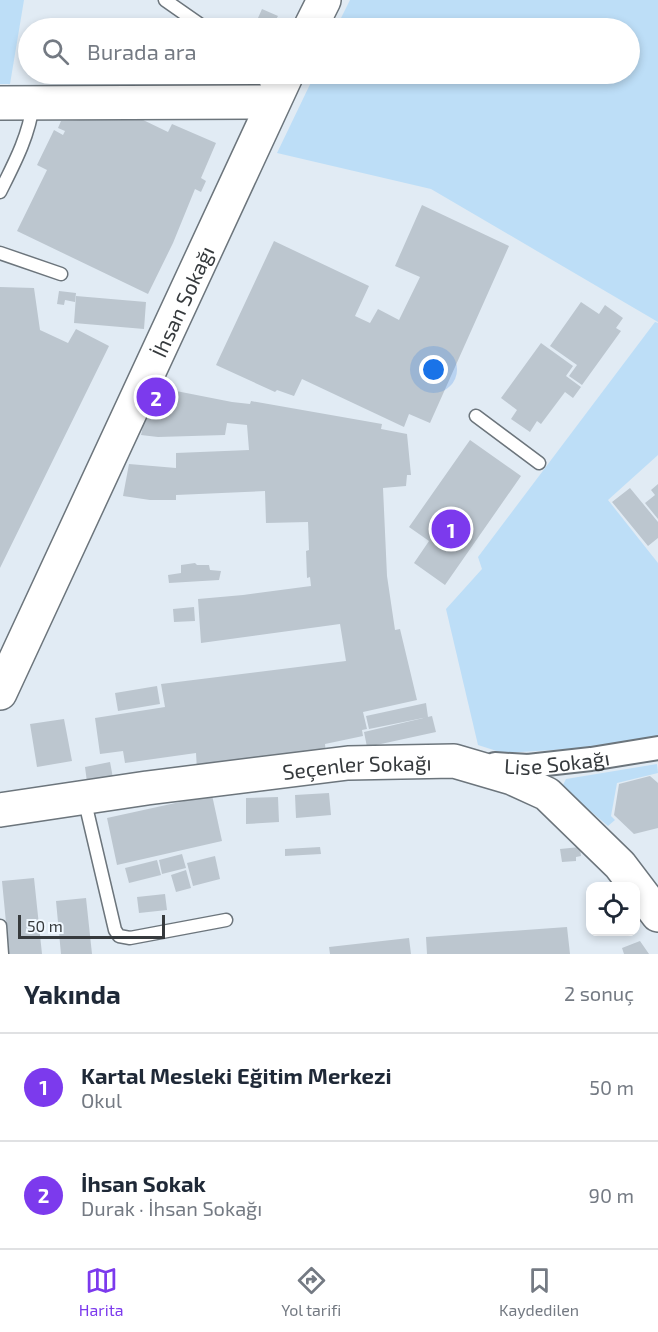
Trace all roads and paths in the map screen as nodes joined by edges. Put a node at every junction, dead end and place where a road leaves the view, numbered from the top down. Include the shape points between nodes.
1 (165, 0) edge
2 (324, 0) edge
3 (191, 18) edge
4 (315, 18) edge
5 (268, 88) edge
6 (0, 102) edge
7 (33, 102) junction
8 (0, 192) edge
9 (0, 253) edge
10 (61, 274) dead end
11 (476, 416) dead end
12 (539, 463) dead end
13 (0, 693) edge
14 (658, 748) edge
15 (454, 761) junction
16 (84, 797) junction
17 (0, 810) edge
18 (658, 915) edge
19 (226, 920) dead end
20 (0, 926) edge
21 (2, 954) edge

1 - 3 lane
2 - 4 street
5 - 7 street
5 - 13 street, İhsan Sokağı
6 - 7 street
7 - 8 lane via 22,147
9 - 10 lane
11 - 12 lane
14 - 15 street, Lise Sokağı via 528,766
15 - 16 street, Seçenler Sokağı via 348,763
15 - 18 street, Seçenler Sokağı via 512,778 547,794 620,865
16 - 17 street, Seçenler Sokağı
16 - 19 lane via 119,936 130,938
20 - 21 lane

